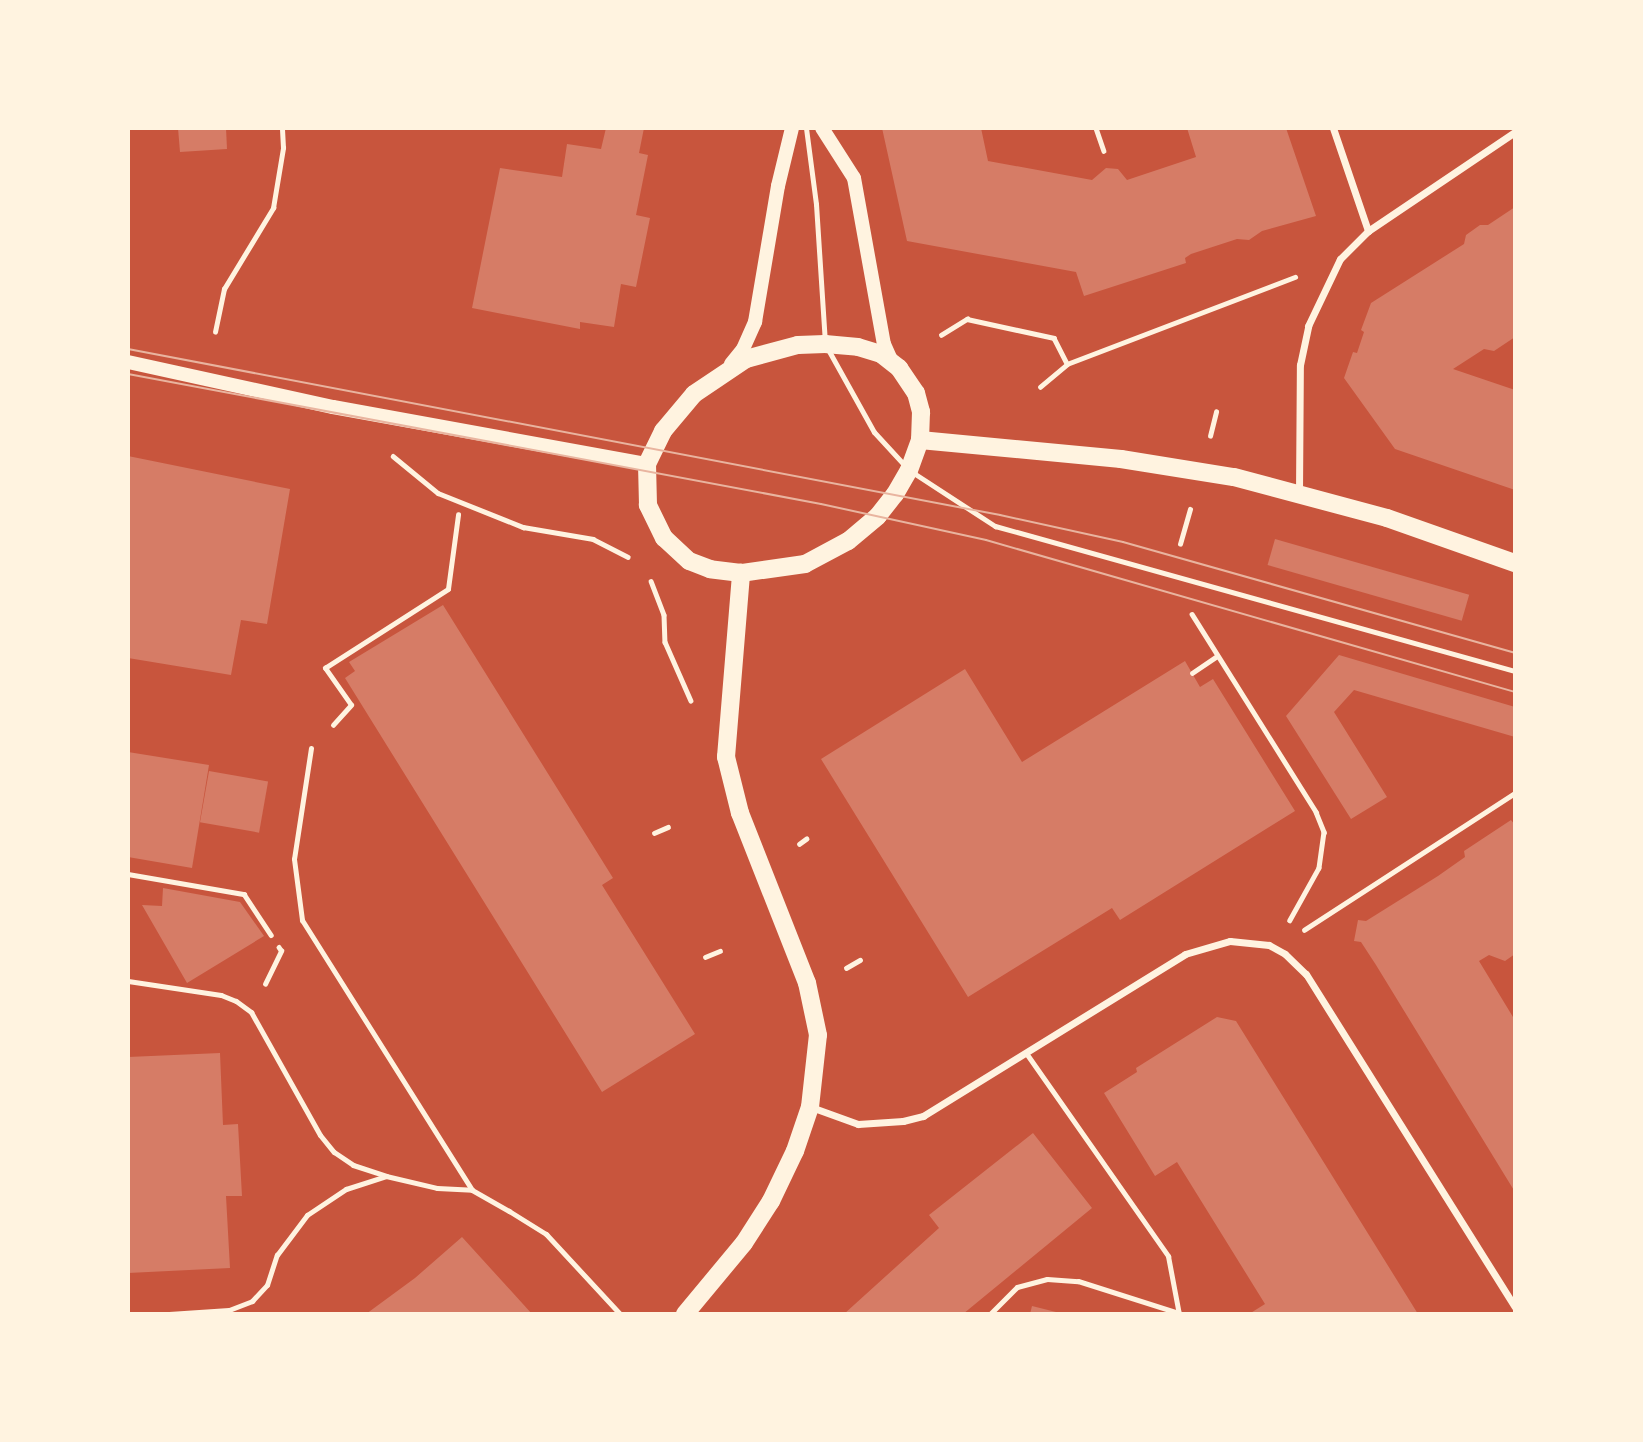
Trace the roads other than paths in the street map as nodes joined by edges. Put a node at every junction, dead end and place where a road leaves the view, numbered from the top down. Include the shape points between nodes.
1 (792, 128) edge
2 (806, 128) edge
3 (822, 128) edge
4 (1333, 128) edge
5 (1515, 132) edge
6 (1368, 231) junction
7 (825, 344) junction
8 (128, 362) edge
9 (892, 362) junction
10 (724, 372) junction
11 (920, 440) junction
12 (647, 464) junction
13 (909, 470) junction
14 (1299, 494) junction
15 (1515, 563) edge
16 (741, 573) junction
17 (1515, 671) edge
18 (312, 748) road end
19 (128, 981) edge
20 (1026, 1053) junction
21 (810, 1107) junction
22 (386, 1176) junction
23 (472, 1190) junction
24 (1515, 1307) edge
25 (169, 1314) edge
26 (620, 1314) edge
27 (685, 1314) edge
28 (990, 1314) edge
29 (1179, 1314) edge

1 - 10 main road via 755,322 739,355
2 - 7 lane
3 - 9 main road via 854,178 884,344
4 - 6 street
5 - 6 street
6 - 14 street via 1340,259 1308,326 1300,365
7 - 9 main road via 868,349
7 - 10 main road via 772,351
7 - 13 lane via 866,419
8 - 12 main road via 333,407
9 - 11 main road via 916,393
10 - 12 main road via 672,417
11 - 13 main road
11 - 14 main road via 1121,459
12 - 16 main road via 648,505 664,538 698,566
13 - 16 main road via 878,516 833,551 789,569
13 - 17 lane via 995,526
14 - 15 main road via 1387,518
16 - 21 main road via 726,758 740,813 807,983 818,1035
18 - 23 lane via 294,859 302,920
19 - 22 lane via 236,1000 251,1012 320,1135 344,1158
20 - 21 street via 942,1105 903,1121 858,1124
20 - 24 street via 1185,954 1216,942 1240,940 1273,947 1306,974
20 - 29 lane via 1168,1256
21 - 27 main road via 771,1200 729,1263
22 - 23 lane via 437,1188
22 - 25 lane via 346,1189 307,1215 277,1255 267,1285 252,1301 229,1310
23 - 26 lane via 546,1234
28 - 29 lane via 1017,1287 1047,1279 1079,1281

